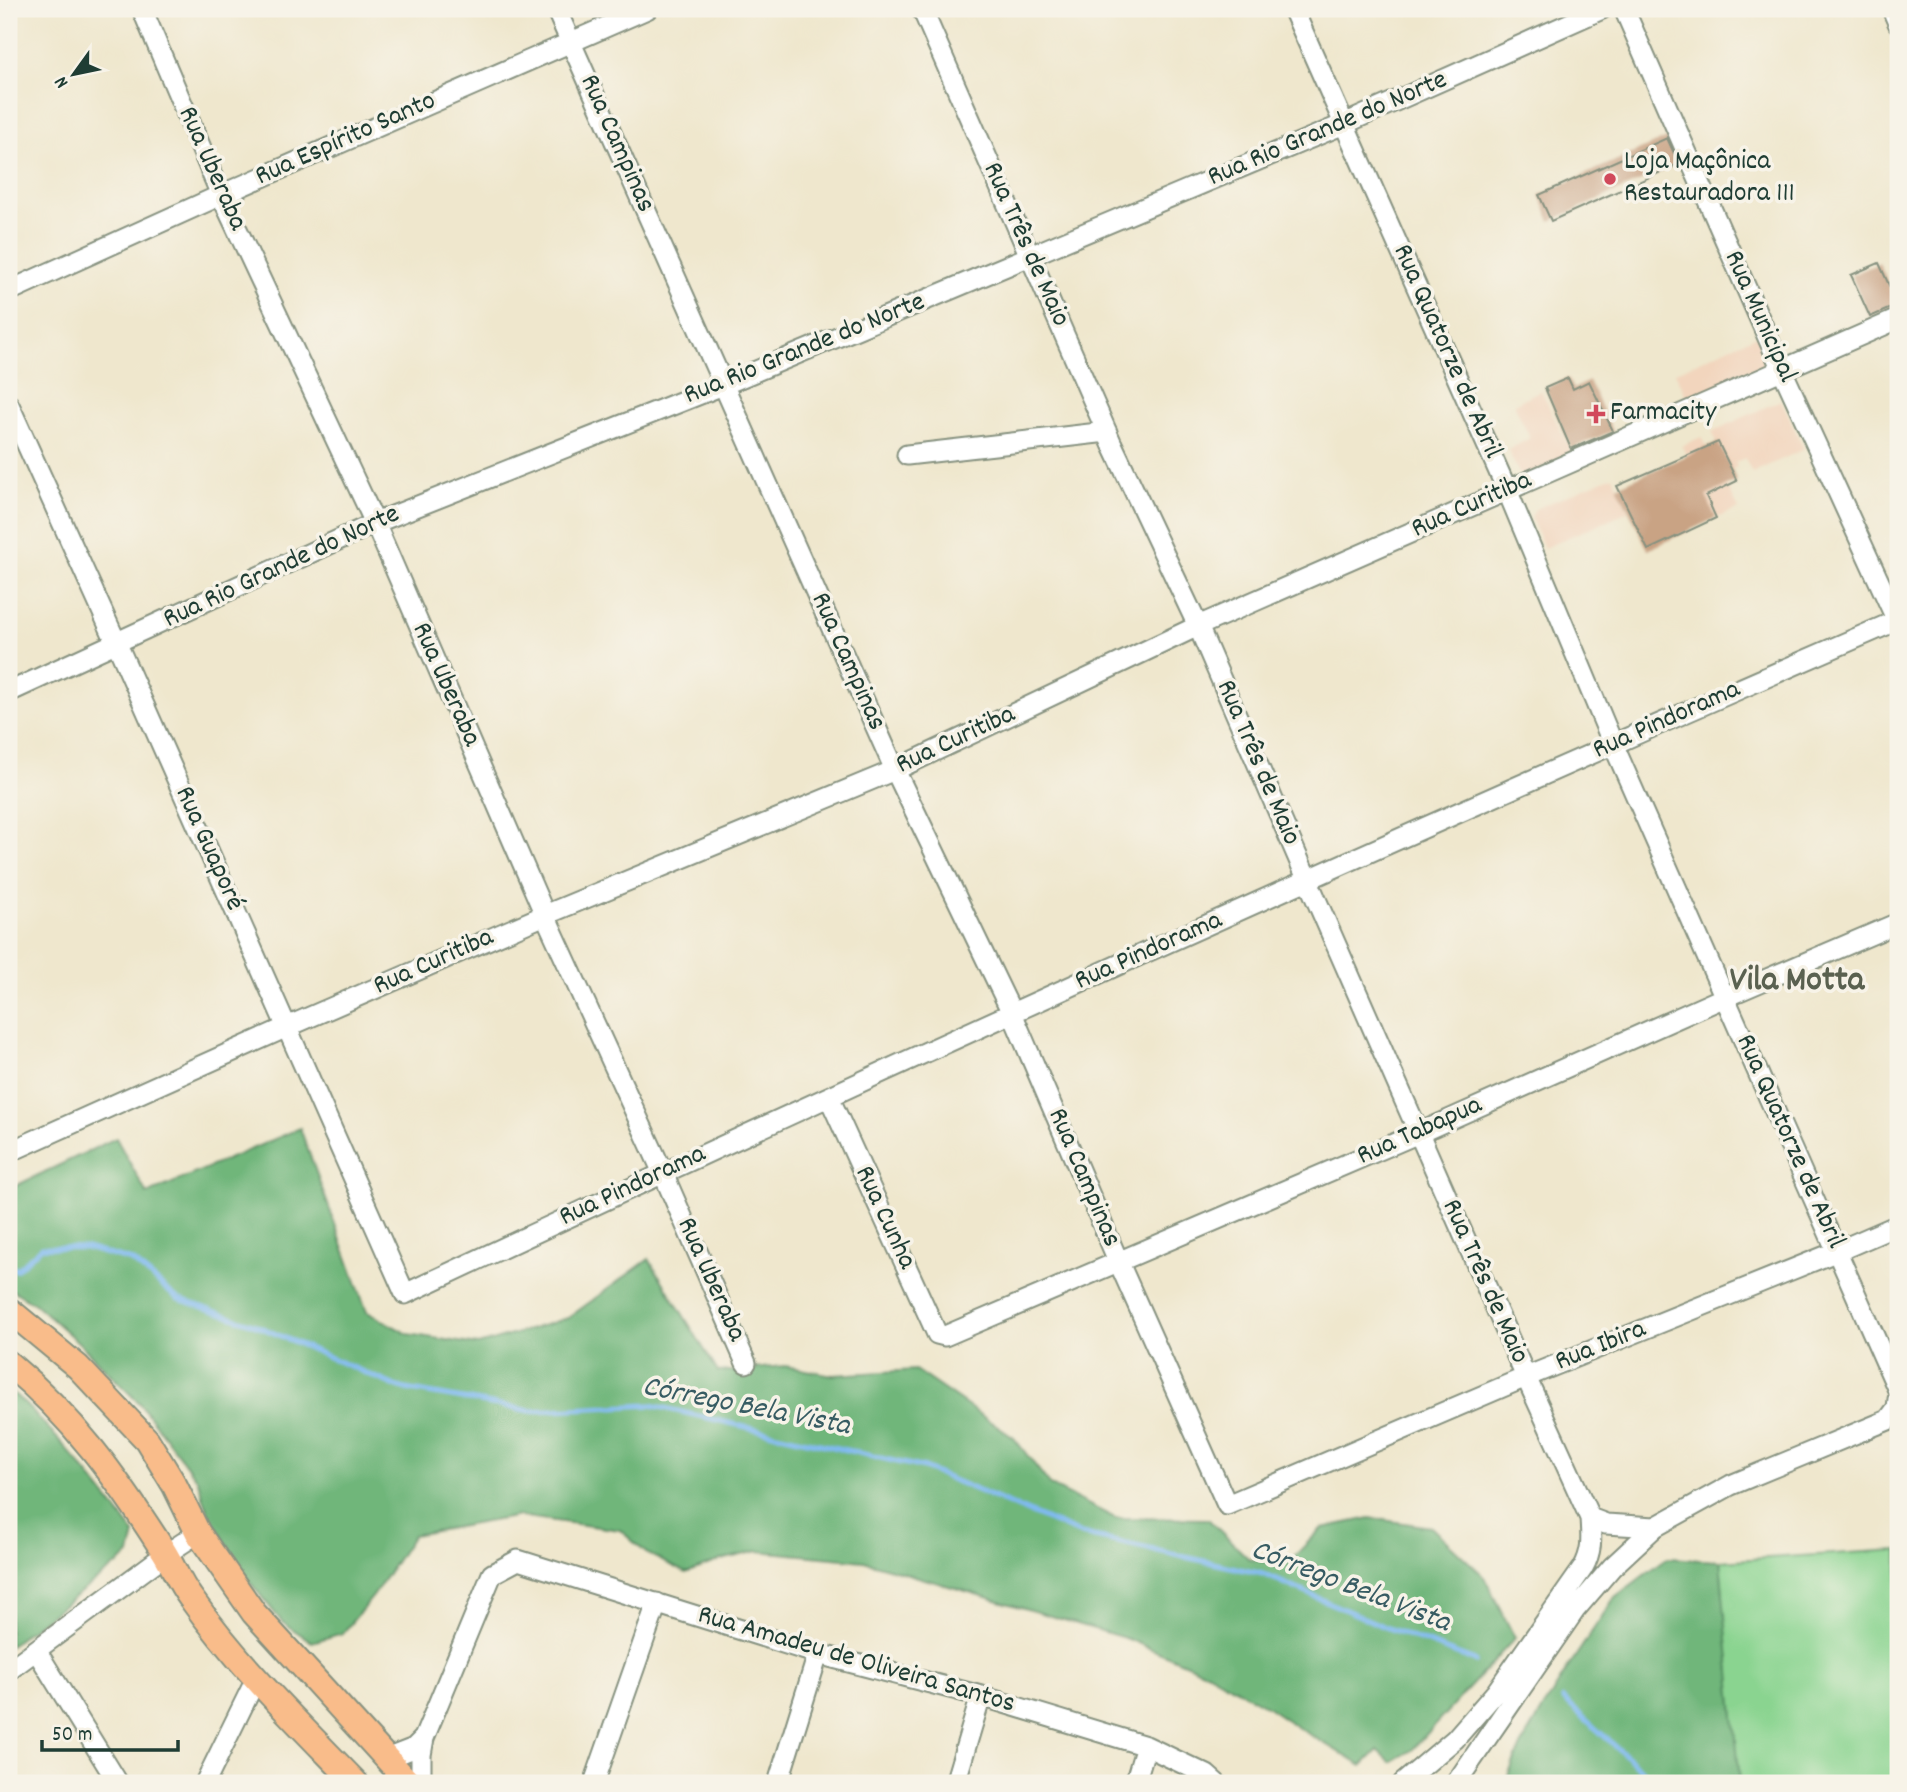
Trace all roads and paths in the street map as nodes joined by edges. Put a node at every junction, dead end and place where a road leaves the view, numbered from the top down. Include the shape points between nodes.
1 (142, 9) edge
2 (556, 9) edge
3 (647, 9) edge
4 (922, 9) edge
5 (1293, 9) edge
6 (1602, 9) edge
7 (1624, 9) edge
8 (1892, 9) edge
9 (1898, 23) edge
10 (570, 42) junction
11 (1344, 124) junction
12 (221, 195) junction
13 (1030, 256) junction
14 (9, 292) edge
15 (1898, 320) edge
16 (1783, 370) junction
17 (723, 385) junction
18 (9, 405) edge
19 (1107, 432) junction
20 (907, 455) dead end
21 (1507, 490) junction
22 (375, 523) junction
23 (1898, 621) edge
24 (1198, 626) junction
25 (117, 643) junction
26 (9, 692) edge
27 (1613, 744) junction
28 (895, 770) junction
29 (1308, 881) junction
30 (545, 915) junction
31 (1898, 923) edge
32 (1725, 997) junction
33 (1012, 1013) junction
34 (287, 1027) junction
35 (829, 1097) junction
36 (1419, 1133) junction
37 (9, 1152) edge
38 (663, 1173) junction
39 (1898, 1225) edge
40 (1838, 1251) junction
41 (1119, 1263) junction
42 (405, 1294) joint
43 (9, 1310) edge
44 (941, 1336) joint
45 (746, 1363) dead end
46 (9, 1364) edge
47 (1526, 1377) junction
48 (1898, 1399) edge
49 (1227, 1505) joint
50 (1590, 1518) junction
51 (1655, 1527) junction
52 (198, 1533) junction
53 (166, 1554) junction
54 (657, 1603) junction
55 (36, 1650) junction
56 (818, 1654) junction
57 (9, 1670) edge
58 (256, 1679) junction
59 (981, 1696) junction
60 (424, 1738) junction
61 (1146, 1746) junction
62 (386, 1759) junction
63 (118, 1783) edge
64 (205, 1783) edge
65 (356, 1783) edge
66 (409, 1783) edge
67 (421, 1783) edge
68 (594, 1783) edge
69 (778, 1783) edge
70 (955, 1783) edge
71 (1135, 1783) edge
72 (1216, 1783) edge
73 (1403, 1783) edge
74 (1456, 1783) edge

1 - 12 street, Rua Uberaba
2 - 10 street, Rua Campinas
3 - 10 street, Rua Espírito Santo
4 - 13 street, Rua Três de Maio
5 - 11 street, Rua Quatorze de Abril
6 - 11 street, Rua Rio Grande do Norte
7 - 16 street, Rua Municipal
8 - 9 street
10 - 12 street, Rua Espírito Santo
10 - 17 street, Rua Campinas
11 - 13 street, Rua Rio Grande do Norte
11 - 21 street, Rua Quatorze de Abril
12 - 14 street, Rua Espírito Santo
12 - 22 street, Rua Uberaba
13 - 17 street, Rua Rio Grande do Norte
13 - 19 street, Rua Três de Maio
15 - 16 street, Rua Curitiba
16 - 21 street, Rua Curitiba
16 - 23 street, Rua Municipal
17 - 22 street, Rua Rio Grande do Norte
17 - 28 street, Rua Campinas
18 - 25 street, Rua Guaporé
19 - 20 street
19 - 24 street, Rua Três de Maio
21 - 24 street, Rua Curitiba
21 - 27 street, Rua Quatorze de Abril
22 - 25 street, Rua Rio Grande do Norte
22 - 30 street, Rua Uberaba
23 - 27 street, Rua Pindorama
24 - 28 street, Rua Curitiba
24 - 29 street, Rua Três de Maio
25 - 26 street, Rua Rio Grande do Norte
25 - 34 street, Rua Guaporé
27 - 29 street, Rua Pindorama
27 - 32 street, Rua Quatorze de Abril
28 - 30 street, Rua Curitiba
28 - 33 street, Rua Campinas
29 - 33 street, Rua Pindorama
29 - 36 street, Rua Três de Maio
30 - 34 street, Rua Curitiba
30 - 38 street, Rua Uberaba
31 - 32 street, Rua Tabapua
32 - 36 street, Rua Tabapua
32 - 40 street, Rua Quatorze de Abril
33 - 35 street, Rua Pindorama
33 - 41 street, Rua Campinas
34 - 37 street, Rua Curitiba
34 - 42 street, Rua Guaporé
35 - 38 street, Rua Pindorama
35 - 44 street, Rua Cunha
36 - 41 street, Rua Tabapua
36 - 47 street, Rua Três de Maio
38 - 42 street, Rua Pindorama
38 - 45 street, Rua Uberaba
39 - 40 street, Rua Ibira
40 - 47 street, Rua Ibira
40 - 48 street, Rua Quatorze de Abril
41 - 44 street, Rua Tabapua
41 - 49 street, Rua Campinas
43 - 52 main road via 78,1367 147,1440
46 - 53 main road via 40,1390 88,1443
47 - 49 street, Rua Ibira
47 - 50 street, Rua Três de Maio
48 - 51 street via 1888,1420 1731,1485
50 - 51 street via 1606,1524
50 - 73 street, Rua Três de Maio via 1591,1544 1583,1568 1496,1692 1455,1739
51 - 74 street via 1575,1610
52 - 53 street
52 - 62 main road via 254,1613
53 - 55 street
53 - 58 main road via 191,1599
54 - 56 street, Rua Amadeu de Oliveira Santos
54 - 60 street, Rua Amadeu de Oliveira Santos via 518,1560 492,1574
54 - 68 street
55 - 57 street
55 - 63 street
56 - 59 street, Rua Amadeu de Oliveira Santos
56 - 69 street
58 - 64 street
58 - 65 main road
59 - 61 street, Rua Amadeu de Oliveira Santos
59 - 70 street
60 - 62 street via 414,1748
60 - 67 street
61 - 71 street
61 - 72 street, Rua Amadeu de Oliveira Santos
62 - 66 main road

